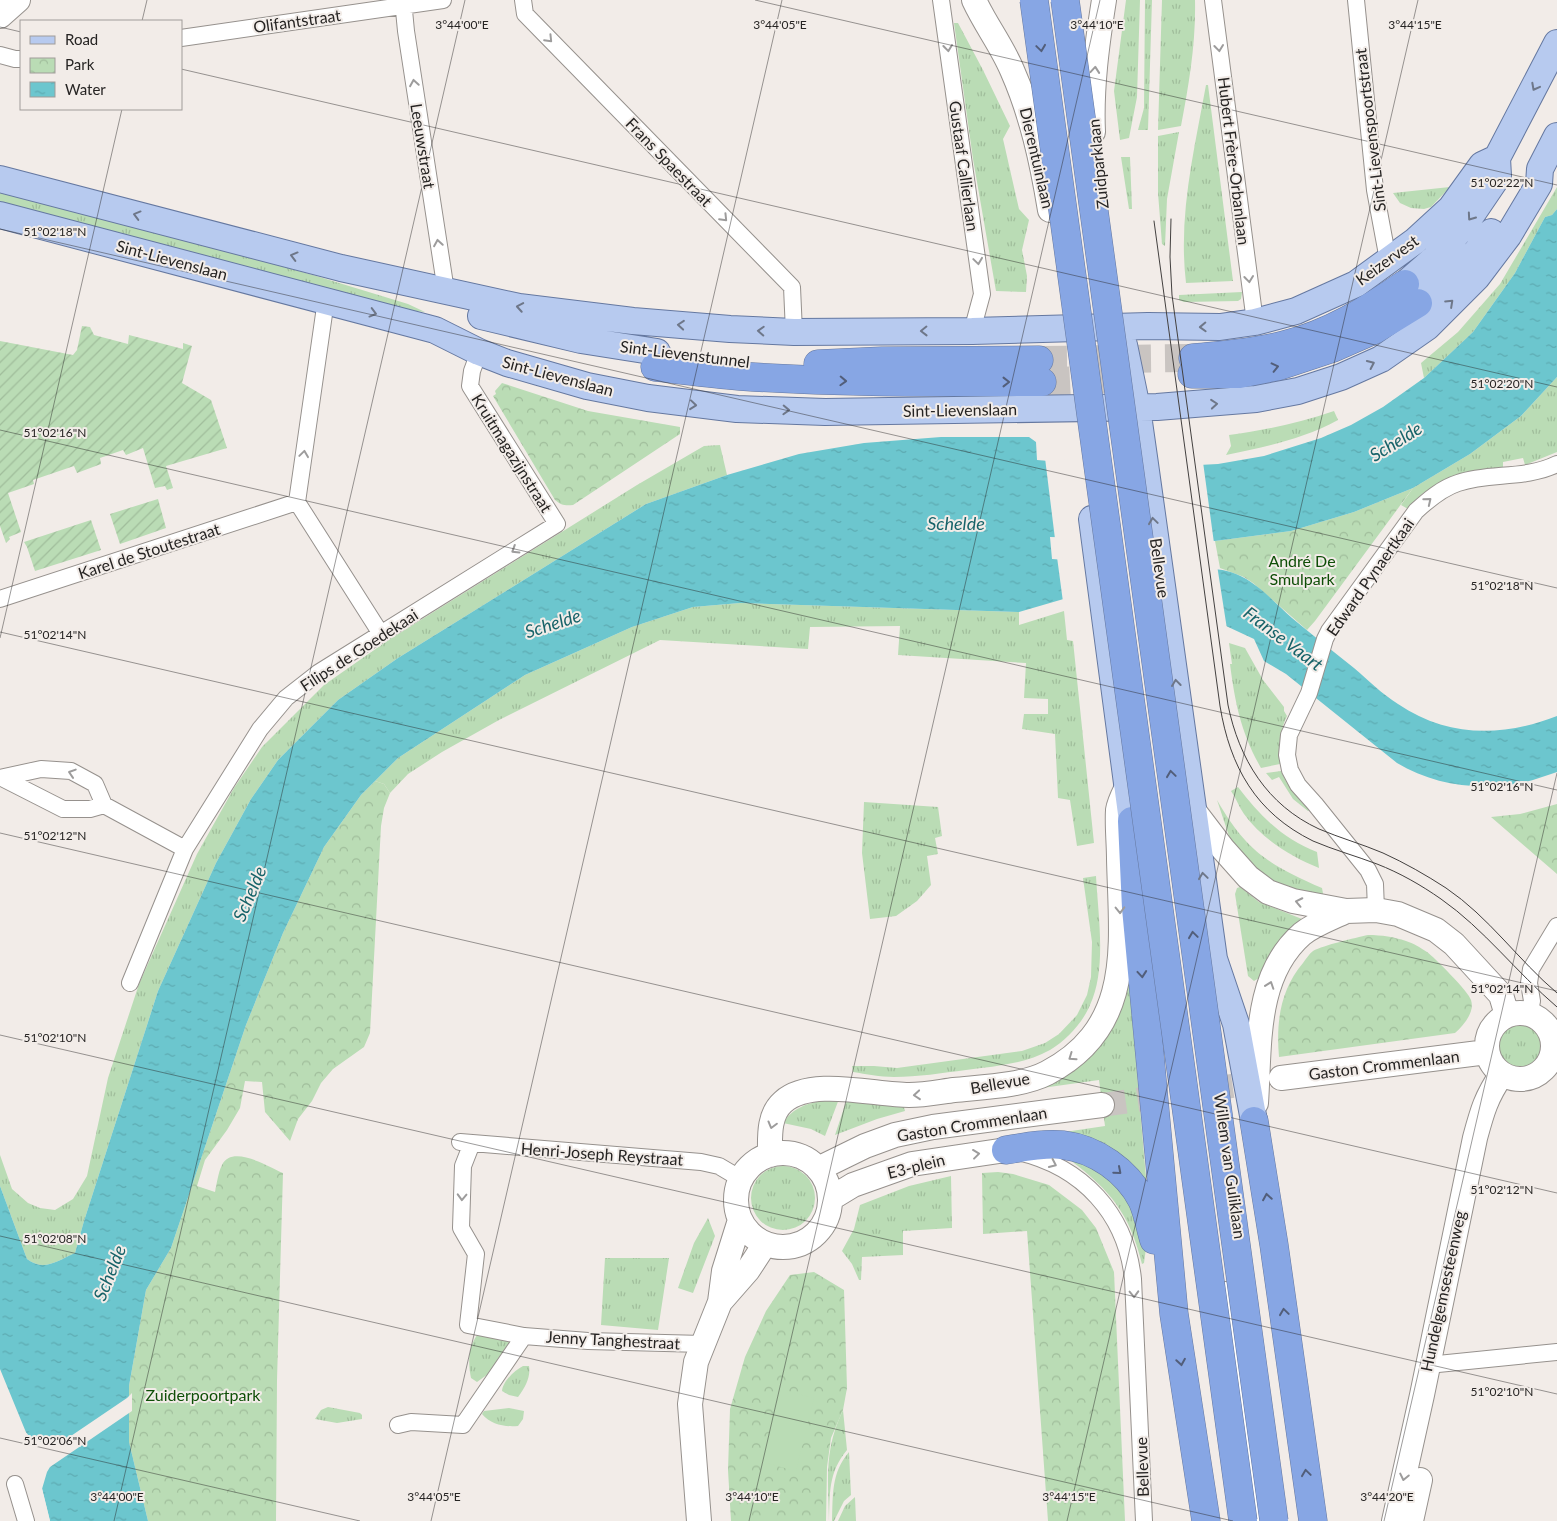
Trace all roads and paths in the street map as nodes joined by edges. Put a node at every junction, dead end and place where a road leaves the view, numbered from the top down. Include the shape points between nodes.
1 (18, 0) edge
2 (443, 0) edge
3 (523, 0) edge
4 (941, 0) edge
5 (974, 0) edge
6 (1034, 0) edge
7 (1065, 0) edge
8 (1104, 0) edge
9 (1213, 0) edge
10 (1356, 0) edge
11 (403, 3) edge
12 (0, 16) edge
13 (182, 38) edge
14 (1557, 43) edge
15 (0, 55) edge
16 (20, 59) edge
17 (1557, 136) edge
18 (1497, 158) junction
19 (1540, 169) junction
20 (0, 179) edge
21 (0, 215) edge
22 (1388, 260) junction
23 (341, 268) junction
24 (446, 291) junction
25 (1412, 294) junction
26 (326, 300) junction
27 (1255, 322) junction
28 (1120, 327) junction
29 (1066, 328) junction
30 (435, 330) junction
31 (972, 331) junction
32 (794, 332) junction
33 (478, 352) junction
34 (656, 359) junction
35 (1191, 366) tunnel mouth
36 (1041, 371) tunnel mouth
37 (1077, 408) junction
38 (1137, 408) junction
39 (1557, 464) edge
40 (297, 502) junction
41 (557, 524) joint
42 (0, 599) edge
43 (381, 634) junction
44 (1, 778) edge
45 (1128, 784) junction
46 (104, 805) junction
47 (1194, 811) junction
48 (1132, 821) junction
49 (185, 850) junction
50 (1376, 910) junction
51 (1346, 912) junction
52 (1557, 926) edge
53 (1214, 959) junction
54 (130, 983) dead end
55 (1518, 1015) junction
56 (1555, 1041) edge
57 (1487, 1052) junction
58 (1502, 1074) junction
59 (1281, 1078) tunnel mouth
60 (1102, 1105) tunnel mouth
61 (1254, 1121) junction
62 (466, 1142) joint
63 (1006, 1150) junction
64 (770, 1155) junction
65 (818, 1168) junction
66 (741, 1179) junction
67 (830, 1199) junction
68 (740, 1220) junction
69 (765, 1244) junction
70 (720, 1302) junction
71 (1174, 1314) junction
72 (524, 1336) junction
73 (703, 1344) junction
74 (1557, 1352) edge
75 (1428, 1365) junction
76 (1422, 1395) junction
77 (398, 1426) dead end
78 (15, 1484) dead end
79 (26, 1521) edge
80 (699, 1521) edge
81 (1144, 1521) edge
82 (1206, 1521) edge
83 (1243, 1521) edge
84 (1261, 1521) edge
85 (1274, 1521) edge
86 (1286, 1521) edge
87 (1313, 1521) edge
88 (1394, 1521) edge
89 (1411, 1521) edge

1 - 12 main road
2 - 11 street, Olifantstraat
3 -> 32 street, Frans Spaestraat via 525,14 792,287
4 -> 31 street, Gustaaf Callierlaan via 982,294
5 - 29 main road, Dierentuinlaan via 1012,69 1028,109 1045,180
6 -> 83 highway, bridge
85 -> 7 highway, bridge
28 -> 8 main road, Zuidparklaan via 1093,141 1095,68
9 -> 27 street, Hubert Frère-Orbanlaan
10 - 22 street, Sint-Lievenspoortstraat via 1375,190
11 - 13 street, Olifantstraat
24 -> 11 street, Leeuwstraat
14 -> 18 main road, Keizervest
15 - 16 street
17 - 19 main road
18 - 22 main road, Keizervest via 1482,165 1451,208 1415,241
18 -> 25 main road via 1498,176 1464,226 1435,258
19 - 25 main road via 1526,179 1476,252
38 -> 19 main road via 1214,404 1298,391 1342,377 1381,359 1427,326 1477,278 1524,210 1539,184
23 -> 20 main road
21 - 26 main road, Sint-Lievenslaan
22 - 27 main road, Keizervest via 1356,284 1296,311
23 - 24 main road
23 - 34 main road, Sint-Lievenstunnel via 410,296
32 -> 24 main road via 730,330 562,313
25 - 35 highway via 1374,330 1279,366 1239,374
26 -> 30 main road, Sint-Lievenslaan
40 -> 26 street
27 -> 28 main road, Keizervest via 1220,327
28 - 29 main road
28 - 38 main road, Bellevue
29 - 31 main road
29 - 37 main road
30 - 33 main road, Sint-Lievenslaan
30 - 34 main road, Sint-Lievenstunnel via 470,330 537,345
31 -> 32 main road
33 -> 37 main road, Sint-Lievenslaan via 587,386 648,398 737,409 825,412
33 - 41 street, Kruitmagazijnstraat via 470,386
34 - 36 highway, Sint-Lievenstunnel via 795,365 882,361
37 - 38 main road, Sint-Lievenslaan
37 - 45 main road
47 -> 38 main road, Bellevue
50 -> 39 street, Edward Pynaertkaai via 1375,884 1368,870 1298,785 1286,755 1290,735 1309,693 1325,639 1427,501 1457,483 1524,475
40 - 42 street, Karel de Stoutestraat
40 - 43 street
41 -> 43 street, Filips de Goedekaai
43 - 49 street, Filips de Goedekaai via 318,673 286,698 260,729
44 - 46 street via 63,809 90,809
46 -> 44 street via 96,784 71,771 41,769
45 - 48 main road
45 -> 64 main road, Bellevue via 1118,808 1119,977 1110,1008 1096,1034 1077,1054 1046,1074 1022,1081 912,1095 839,1088 816,1089 794,1096 782,1102 772,1120
46 - 49 street
51 -> 47 main road via 1293,901 1268,892 1248,877
53 -> 47 main road, Willem van Guliklaan
48 -> 71 highway via 1136,908
48 - 84 main road, Willem van Guliklaan via 1154,845
49 - 54 street, Filips de Goedekaai
50 - 51 main road
50 - 55 main road via 1417,920 1436,930 1454,944
61 -> 51 main road via 1262,1010 1270,980 1287,950 1303,933
52 - 55 street via 1531,969 1532,1001
53 - 61 main road via 1236,1024
53 - 86 main road, Willem van Guliklaan via 1210,1032
55 - 56 main road via 1543,1022
55 - 57 main road via 1495,1024 1490,1030
56 - 58 main road via 1549,1061 1539,1074 1516,1080
57 - 58 main road via 1494,1068
57 - 59 main road, Gaston Crommenlaan
58 - 75 main road, Hundelgemsesteenweg via 1485,1101 1474,1138
60 - 65 main road, Gaston Crommenlaan via 895,1135
87 -> 61 highway
62 - 66 street, Henri-Joseph Reystraat via 702,1162 718,1166
62 -> 72 street, Jenny Tanghestraat via 461,1228 476,1254 468,1325
67 -> 63 main road, E3-plein via 854,1185 912,1164
63 -> 71 highway via 1063,1145 1086,1150 1120,1171 1142,1199
63 -> 81 street, Bellevue via 1043,1160 1083,1183 1109,1211 1128,1247 1133,1279
64 - 65 main road via 796,1155
64 - 66 main road via 754,1163
65 - 67 main road via 829,1188
66 - 68 main road via 736,1199
67 - 69 main road via 829,1212 816,1235 794,1246
68 - 69 main road via 746,1230
68 - 70 main road via 724,1272
69 - 70 main road via 748,1270
70 - 73 main road
71 -> 82 highway
72 - 73 street, Jenny Tanghestraat via 618,1348
72 - 77 street, Jenny Tanghestraat via 463,1425 411,1422
73 - 80 main road via 696,1362 690,1404
74 - 75 street
75 - 76 main road, Hundelgemsesteenweg
76 -> 88 main road, Hundelgemsesteenweg
76 - 89 main road, Hundelgemsesteenweg via 1431,1426
78 - 79 street

